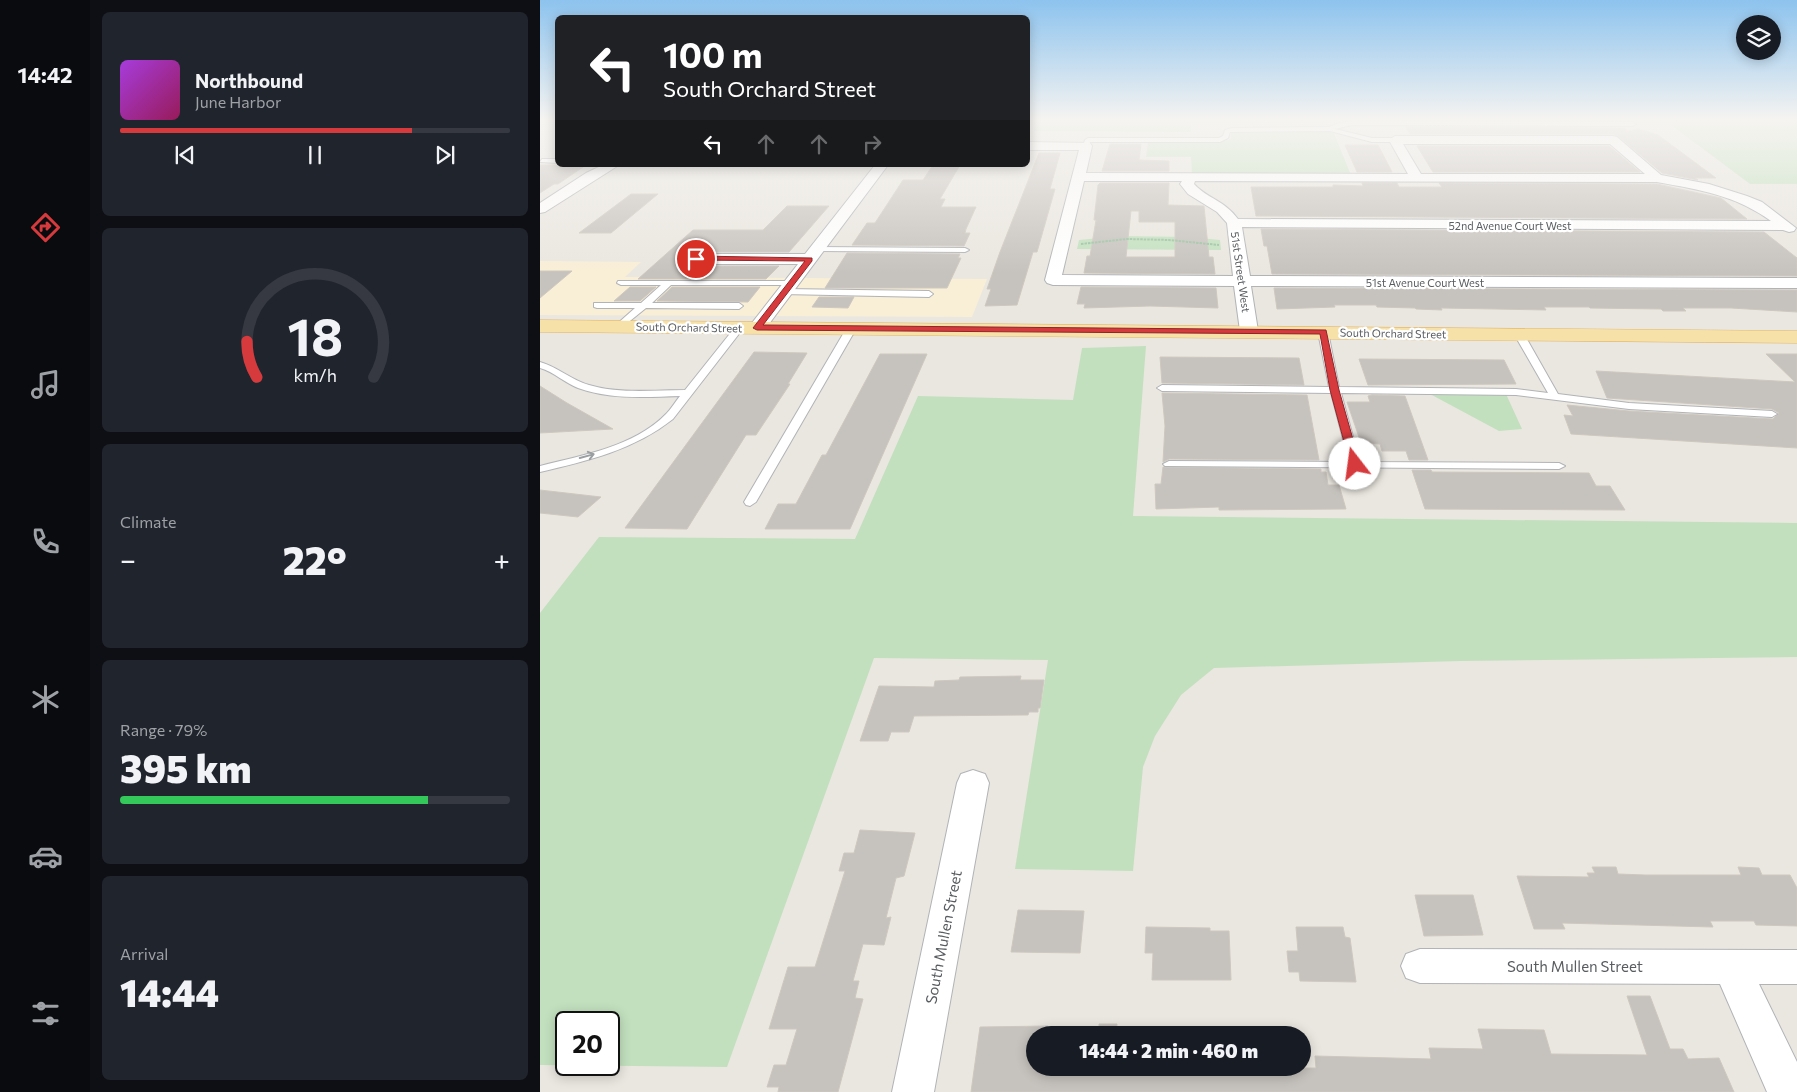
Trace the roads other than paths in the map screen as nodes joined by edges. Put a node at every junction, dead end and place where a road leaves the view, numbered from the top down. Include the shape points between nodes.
1 (601, 171) edge
2 (877, 171) edge
3 (1080, 171) edge
4 (1412, 171) edge
5 (1649, 171) edge
6 (1079, 177) junction
7 (1190, 177) junction
8 (1416, 178) junction
9 (1657, 178) junction
10 (563, 194) junction
11 (540, 196) edge
12 (540, 209) edge
13 (1234, 223) junction
14 (1792, 230) edge
15 (964, 250) dead end
16 (814, 254) junction
17 (696, 259) dead end
18 (1242, 281) junction
19 (621, 283) dead end
20 (669, 283) junction
21 (1797, 283) edge
22 (788, 288) junction
23 (929, 294) dead end
24 (597, 305) dead end
25 (642, 306) junction
26 (739, 306) dead end
27 (540, 326) edge
28 (620, 326) junction
29 (748, 328) junction
30 (851, 329) junction
31 (1249, 331) junction
32 (1323, 332) junction
33 (1520, 334) junction
34 (1797, 337) edge
35 (540, 365) edge
36 (1162, 388) dead end
37 (1335, 390) junction
38 (688, 393) junction
39 (1554, 397) junction
40 (1772, 414) dead end
41 (1169, 464) dead end
42 (1355, 464) junction
43 (1559, 466) dead end
44 (540, 469) edge
45 (750, 502) dead end
46 (973, 783) dead end
47 (1420, 966) dead end
48 (1731, 966) junction
49 (1797, 967) edge
50 (913, 1092) edge
51 (1788, 1092) edge

1 - 10 street
2 - 16 street
3 - 6 street
4 - 8 street
5 - 9 street
6 - 7 street
6 - 18 street, 51st Avenue Court West via 1053,280
7 - 8 street
7 - 13 street, 51st Street West via 1187,184 1191,191 1225,210
8 - 9 street
9 - 14 street via 1726,193 1757,205
10 - 11 street
10 - 12 street
13 - 14 street, 52nd Avenue Court West
13 - 18 street, 51st Street West
15 - 16 lane
16 - 17 street
16 - 22 street
18 - 21 street, 51st Avenue Court West
18 - 31 street, 51st Street West
19 - 20 lane
20 - 22 lane
20 - 25 lane
22 - 23 lane
22 - 29 street
24 - 25 lane
25 - 26 lane
25 - 28 lane
27 - 28 main road, South Orchard Street
28 - 29 main road, South Orchard Street
29 - 30 main road, South Orchard Street
29 - 38 lane
30 - 31 main road, South Orchard Street
30 - 45 lane
31 - 32 main road, South Orchard Street
32 - 33 main road, South Orchard Street
32 - 37 lane
33 - 34 main road, South Orchard Street
33 - 39 lane
35 - 38 lane via 592,389 627,393
36 - 37 lane
37 - 39 lane via 1497,391
37 - 42 lane
44 -> 38 lane via 637,439 660,425
39 - 40 lane via 1629,406
41 - 42 lane
42 - 43 lane
46 - 50 street, South Mullen Street
47 - 48 street, South Mullen Street
48 - 49 street, South Mullen Street
48 - 51 street

